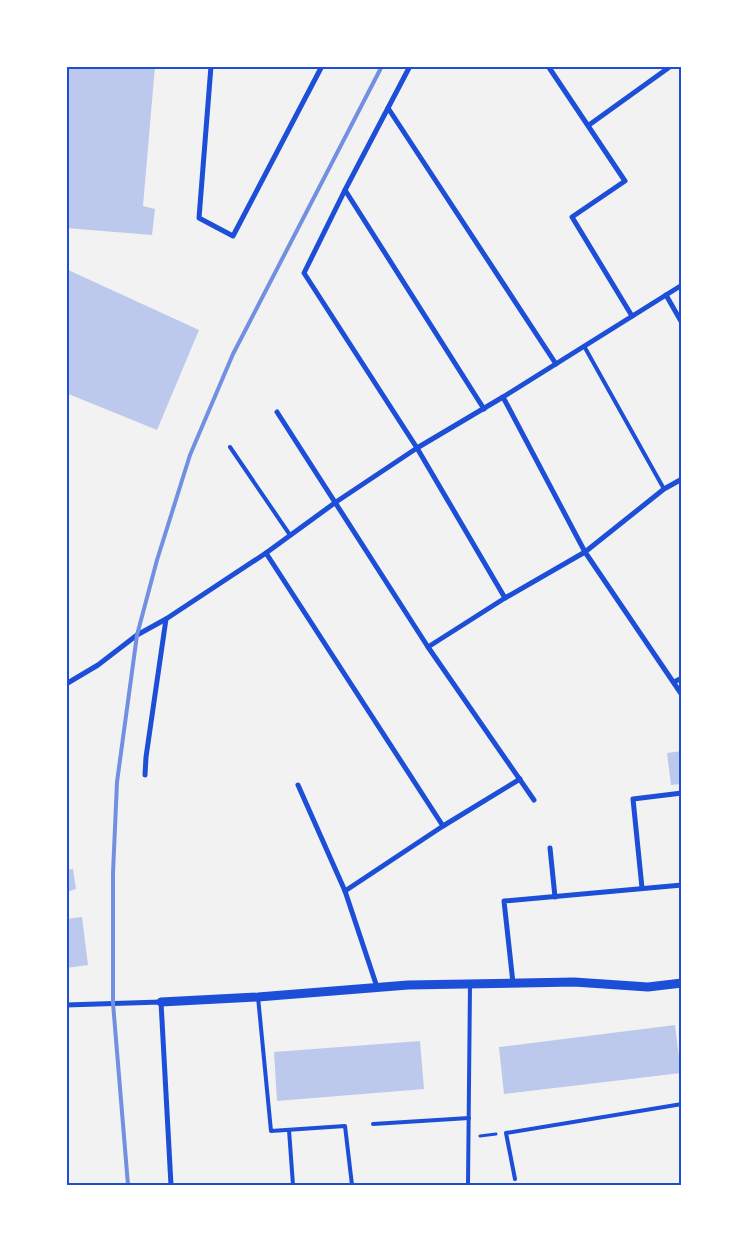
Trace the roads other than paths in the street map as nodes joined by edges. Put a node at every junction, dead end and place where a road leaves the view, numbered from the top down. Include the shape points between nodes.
1 (210, 66) edge
2 (322, 66) edge
3 (410, 66) edge
4 (548, 66) edge
5 (671, 66) edge
6 (388, 108) junction
7 (589, 125) junction
8 (345, 190) junction
9 (682, 285) edge
10 (666, 295) junction
11 (632, 316) junction
12 (682, 323) edge
13 (584, 346) junction
14 (556, 364) junction
15 (503, 397) junction
16 (484, 409) junction
17 (277, 412) dead end
18 (230, 447) dead end
19 (417, 448) junction
20 (682, 479) edge
21 (664, 489) junction
22 (336, 502) junction
23 (290, 535) junction
24 (266, 552) junction
25 (585, 552) junction
26 (505, 598) junction
27 (166, 619) junction
28 (428, 647) junction
29 (682, 678) edge
30 (674, 682) junction
31 (66, 684) edge
32 (682, 695) edge
33 (145, 775) dead end
34 (520, 779) junction
35 (298, 785) dead end
36 (682, 794) edge
37 (534, 800) dead end
38 (443, 826) junction
39 (550, 848) dead end
40 (682, 885) edge
41 (642, 888) junction
42 (345, 891) junction
43 (555, 896) junction
44 (470, 983) junction
45 (513, 983) junction
46 (682, 983) edge
47 (377, 987) junction
48 (258, 997) junction
49 (161, 1002) junction
50 (66, 1005) edge
51 (682, 1104) edge
52 (469, 1118) junction
53 (373, 1124) dead end
54 (289, 1130) junction
55 (514, 1179) dead end
56 (171, 1185) edge
57 (293, 1185) edge
58 (352, 1185) edge
59 (468, 1185) edge

1 - 2 street via 199,218 233,236
3 - 6 street
4 - 7 street
5 - 7 street
6 - 8 street
6 - 14 street
7 - 11 street via 625,181 572,217
8 - 16 street
8 - 19 street via 304,273
9 - 10 street
10 - 11 street
10 - 12 street
11 - 13 street
13 - 14 street
13 - 21 lane
14 - 15 street
15 - 16 street
15 - 25 street
16 - 19 street
17 - 22 street
18 - 23 lane
19 - 22 street
19 - 26 street
20 - 21 street
21 - 25 street
22 - 23 street
22 - 28 street
23 - 24 street
24 - 27 street
24 - 38 street
25 - 26 street
25 - 30 street
26 - 28 street
27 - 31 street via 136,635 98,665
27 - 33 street
28 - 34 street
29 - 30 street
30 - 32 street
34 - 37 street
34 - 38 street
35 - 42 street
36 - 41 street via 632,799
38 - 42 street
39 - 43 street
40 - 41 street
41 - 43 street
42 - 47 street
43 - 45 street via 504,901
44 - 45 street
44 - 47 street
44 - 52 lane
45 - 46 street via 574,982 648,987
47 - 48 street
48 - 49 street
48 - 54 lane via 271,1131
49 - 50 street
49 - 56 street
51 - 55 lane via 506,1133
52 - 53 lane
52 - 59 lane
54 - 57 lane
54 - 58 lane via 345,1126

